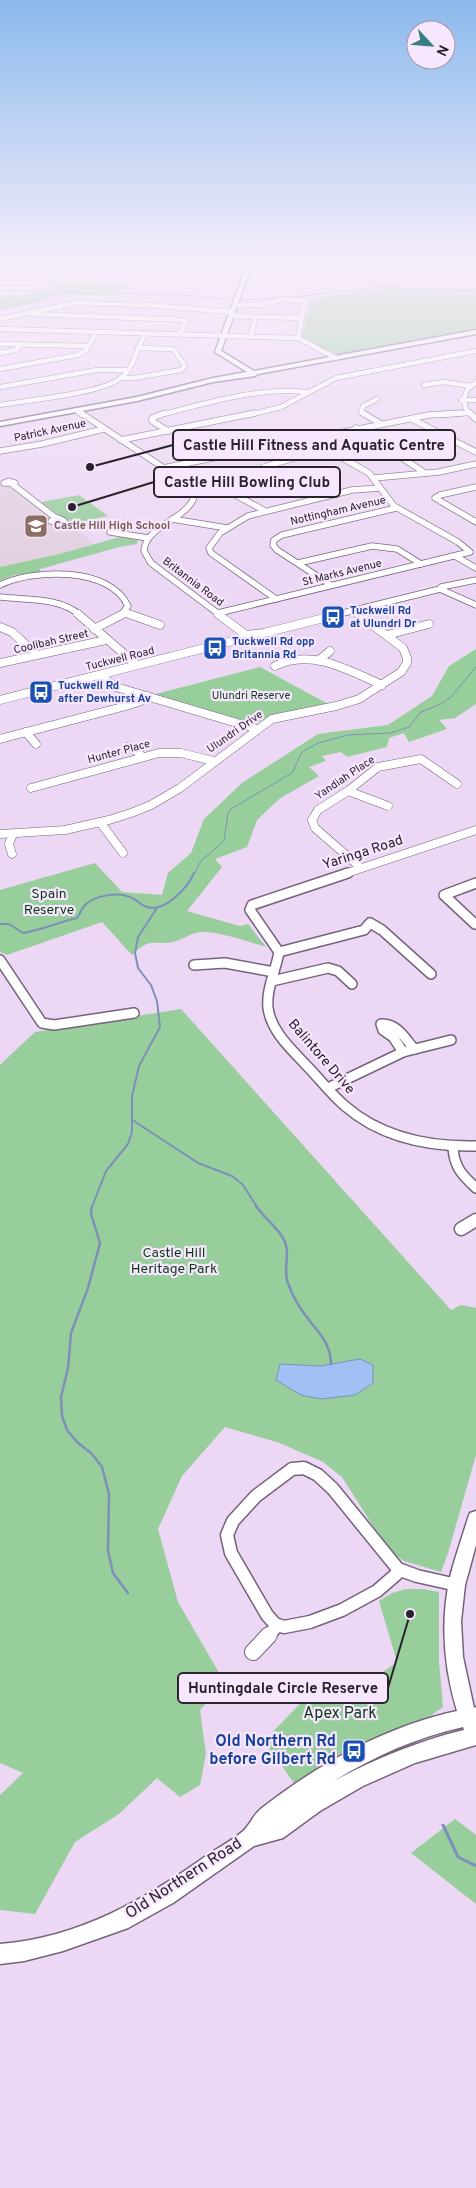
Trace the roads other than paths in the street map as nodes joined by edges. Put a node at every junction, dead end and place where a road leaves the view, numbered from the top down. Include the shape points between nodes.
1 (55, 360) edge
2 (131, 360) edge
3 (181, 360) edge
4 (231, 360) edge
5 (332, 360) edge
6 (429, 360) edge
7 (240, 365) junction
8 (0, 370) edge
9 (126, 370) junction
10 (258, 373) junction
11 (120, 378) junction
12 (474, 384) edge
13 (424, 385) dead end
14 (0, 387) edge
15 (306, 392) junction
16 (377, 399) dead end
17 (465, 400) junction
18 (476, 400) edge
19 (0, 405) edge
20 (77, 411) junction
21 (469, 413) junction
22 (412, 419) junction
23 (476, 420) edge
24 (381, 424) junction
25 (0, 425) edge
26 (356, 428) junction
27 (104, 429) junction
28 (168, 431) junction
29 (44, 436) dead end
30 (309, 438) junction
31 (121, 440) junction
32 (54, 441) junction
33 (398, 441) dead end
34 (279, 444) junction
35 (381, 444) junction
36 (0, 451) edge
37 (476, 452) edge
38 (476, 464) edge
39 (163, 468) junction
40 (425, 473) junction
41 (311, 476) dead end
42 (374, 478) junction
43 (2, 483) edge
44 (476, 487) edge
45 (380, 488) junction
46 (196, 492) junction
47 (396, 508) junction
48 (265, 511) junction
49 (56, 518) dead end
50 (172, 519) junction
51 (476, 522) edge
52 (227, 528) junction
53 (110, 532) dead end
54 (148, 538) junction
55 (455, 556) junction
56 (298, 563) junction
57 (421, 564) junction
58 (476, 568) edge
59 (92, 569) dead end
60 (83, 578) junction
61 (476, 580) edge
62 (0, 585) edge
63 (331, 585) junction
64 (444, 589) junction
65 (0, 597) edge
66 (276, 599) junction
67 (476, 605) edge
68 (353, 610) junction
69 (126, 613) junction
70 (218, 613) junction
71 (429, 624) dead end
72 (160, 625) dead end
73 (0, 627) edge
74 (94, 629) junction
75 (387, 635) junction
76 (247, 636) junction
77 (106, 640) junction
78 (330, 651) dead end
79 (36, 654) junction
80 (319, 660) junction
81 (0, 663) edge
82 (137, 665) junction
83 (275, 666) dead end
84 (100, 675) junction
85 (382, 685) junction
86 (147, 696) junction
87 (0, 700) edge
88 (256, 729) junction
89 (26, 732) junction
90 (0, 739) edge
91 (36, 744) dead end
92 (130, 746) dead end
93 (142, 757) junction
94 (213, 761) junction
95 (457, 784) dead end
96 (31, 788) dead end
97 (348, 791) junction
98 (388, 806) dead end
99 (100, 822) junction
100 (476, 830) edge
101 (0, 834) edge
102 (13, 834) junction
103 (123, 853) dead end
104 (12, 854) dead end
105 (361, 868) junction
106 (476, 883) edge
107 (475, 924) edge
108 (280, 952) junction
109 (0, 960) edge
110 (194, 965) dead end
111 (431, 974) dead end
112 (273, 976) junction
113 (352, 984) dead end
114 (134, 1013) dead end
115 (452, 1040) dead end
116 (414, 1049) junction
117 (403, 1052) junction
118 (328, 1088) junction
119 (476, 1146) edge
120 (453, 1147) junction
121 (476, 1188) edge
122 (476, 1220) edge
123 (461, 1229) dead end
124 (476, 1518) edge
125 (400, 1571) junction
126 (457, 1585) junction
127 (277, 1626) junction
128 (252, 1652) dead end
129 (472, 1717) edge
130 (475, 1736) edge
131 (253, 1835) junction
132 (5, 1956) edge

1 - 8 street
2 - 9 street
3 - 11 street via 185,366 181,370
4 - 7 main road
5 - 10 main road
6 - 15 street via 336,378
7 - 10 main road
7 - 10 main road
9 - 11 street
9 - 14 street via 97,370
10 - 20 main road
10 - 25 main road
11 - 19 street via 99,387
12 - 13 street via 442,382
12 - 17 street via 465,393
15 - 28 street via 272,410
15 - 28 street via 270,390 152,418
16 - 24 street via 363,406 361,412
17 - 18 street
17 - 21 street
20 - 25 main road
20 - 27 street
21 - 22 street
21 - 23 street
22 - 24 street
22 - 37 street
24 - 26 street
26 - 30 street
26 - 35 street
27 - 31 street
27 - 32 street, Patrick Avenue
28 - 31 street
29 - 32 street
30 - 34 street
30 - 42 street
31 - 39 street
32 - 36 street, Patrick Avenue
33 - 35 street
34 - 39 street
34 - 41 street via 296,457 267,466 262,472 281,484
35 - 40 street
38 - 40 street
39 - 46 street
40 - 42 street
42 - 45 street
43 - 49 street via 12,484
44 - 51 street via 436,498
45 - 47 street
45 - 48 street via 352,490
46 - 48 street via 234,492
46 - 50 street via 192,503
47 - 55 street, St Marks Avenue via 470,552
47 - 56 street, Nottingham Avenue via 282,535 274,540 277,550
48 - 52 street
50 - 52 street
50 - 54 street
52 - 66 street via 210,544 211,552
53 - 54 street
54 - 70 street, Britannia Road via 143,551 149,560
55 - 57 street, St Marks Avenue
55 - 58 street
56 - 57 street via 372,546 397,549
56 - 63 street, Nottingham Avenue
57 - 63 street, St Marks Avenue
59 - 60 street
60 - 62 street via 31,575
60 - 69 street via 107,585 127,602
61 - 64 street, Tuckwell Road
63 - 66 street, St Marks Avenue
64 - 67 street
64 - 68 street, Tuckwell Road
65 - 74 street via 64,605
66 - 70 street, St Marks Avenue
68 - 75 street, Ulundri Drive
68 - 76 street, Tuckwell Road
69 - 72 street
69 - 74 street
70 - 76 street, Britannia Road
71 - 75 street
73 - 79 street via 12,632
74 - 77 street
75 - 85 street, Ulundri Drive via 403,648 407,663 401,672
76 - 82 street, Tuckwell Road
77 - 79 street, Coolibah Street
77 - 82 street
78 - 80 street
79 - 81 street, Coolibah Street
80 - 83 street via 293,658
80 - 85 street
82 - 84 street, Tuckwell Road
84 - 86 street via 116,687
84 - 87 street, Tuckwell Road
85 - 88 street, Ulundri Drive via 349,703 272,720
86 - 88 street
86 - 89 street via 141,701
88 - 94 street, Ulundri Drive
89 - 90 street
89 - 91 street
92 - 93 street
93 - 94 street, Hunter Place via 181,753
93 - 96 street, Hunter Place
94 - 99 street, Ulundri Drive via 161,800
95 - 97 street, Yandiah Place via 426,761 414,759 378,767
97 - 98 street
97 - 105 street, Yandiah Place via 318,810 312,820 324,837
99 - 102 street, Ulundri Drive
99 - 103 street
100 - 105 street, Yaringa Road
101 - 102 street, Ulundri Drive
102 - 104 street via 9,844
105 - 108 street, Yaringa Road via 252,906 250,910
106 - 107 street via 444,895
108 - 111 street via 364,930 370,923
108 - 112 street, Balintore Drive
109 - 114 street via 42,1023 54,1025
110 - 112 street via 225,962
112 - 113 street via 285,980 326,968 337,971
112 - 118 street, Balintore Drive via 268,1008 270,1016 283,1039
115 - 116 street
116 - 117 street
116 - 117 street via 394,1026 382,1024 382,1030 393,1037
117 - 118 street
118 - 120 street, Balintore Drive via 373,1127 397,1138
119 - 120 street, Balintore Drive
120 - 121 street via 454,1164
122 - 123 street
124 - 126 main road
125 - 126 street
125 - 127 street via 378,1590 337,1611 292,1628
125 - 127 street via 378,1550 333,1490 312,1470 295,1467 237,1514 227,1534 229,1550
126 - 129 main road via 453,1649 459,1684
127 - 128 street
129 - 130 main road
129 - 131 main road, Old Northern Road via 446,1722 398,1739 334,1771 264,1819
130 - 131 main road, Old Northern Road via 406,1757 362,1776 319,1800 273,1832
131 - 132 main road, Old Northern Road via 152,1904 119,1921 96,1931

